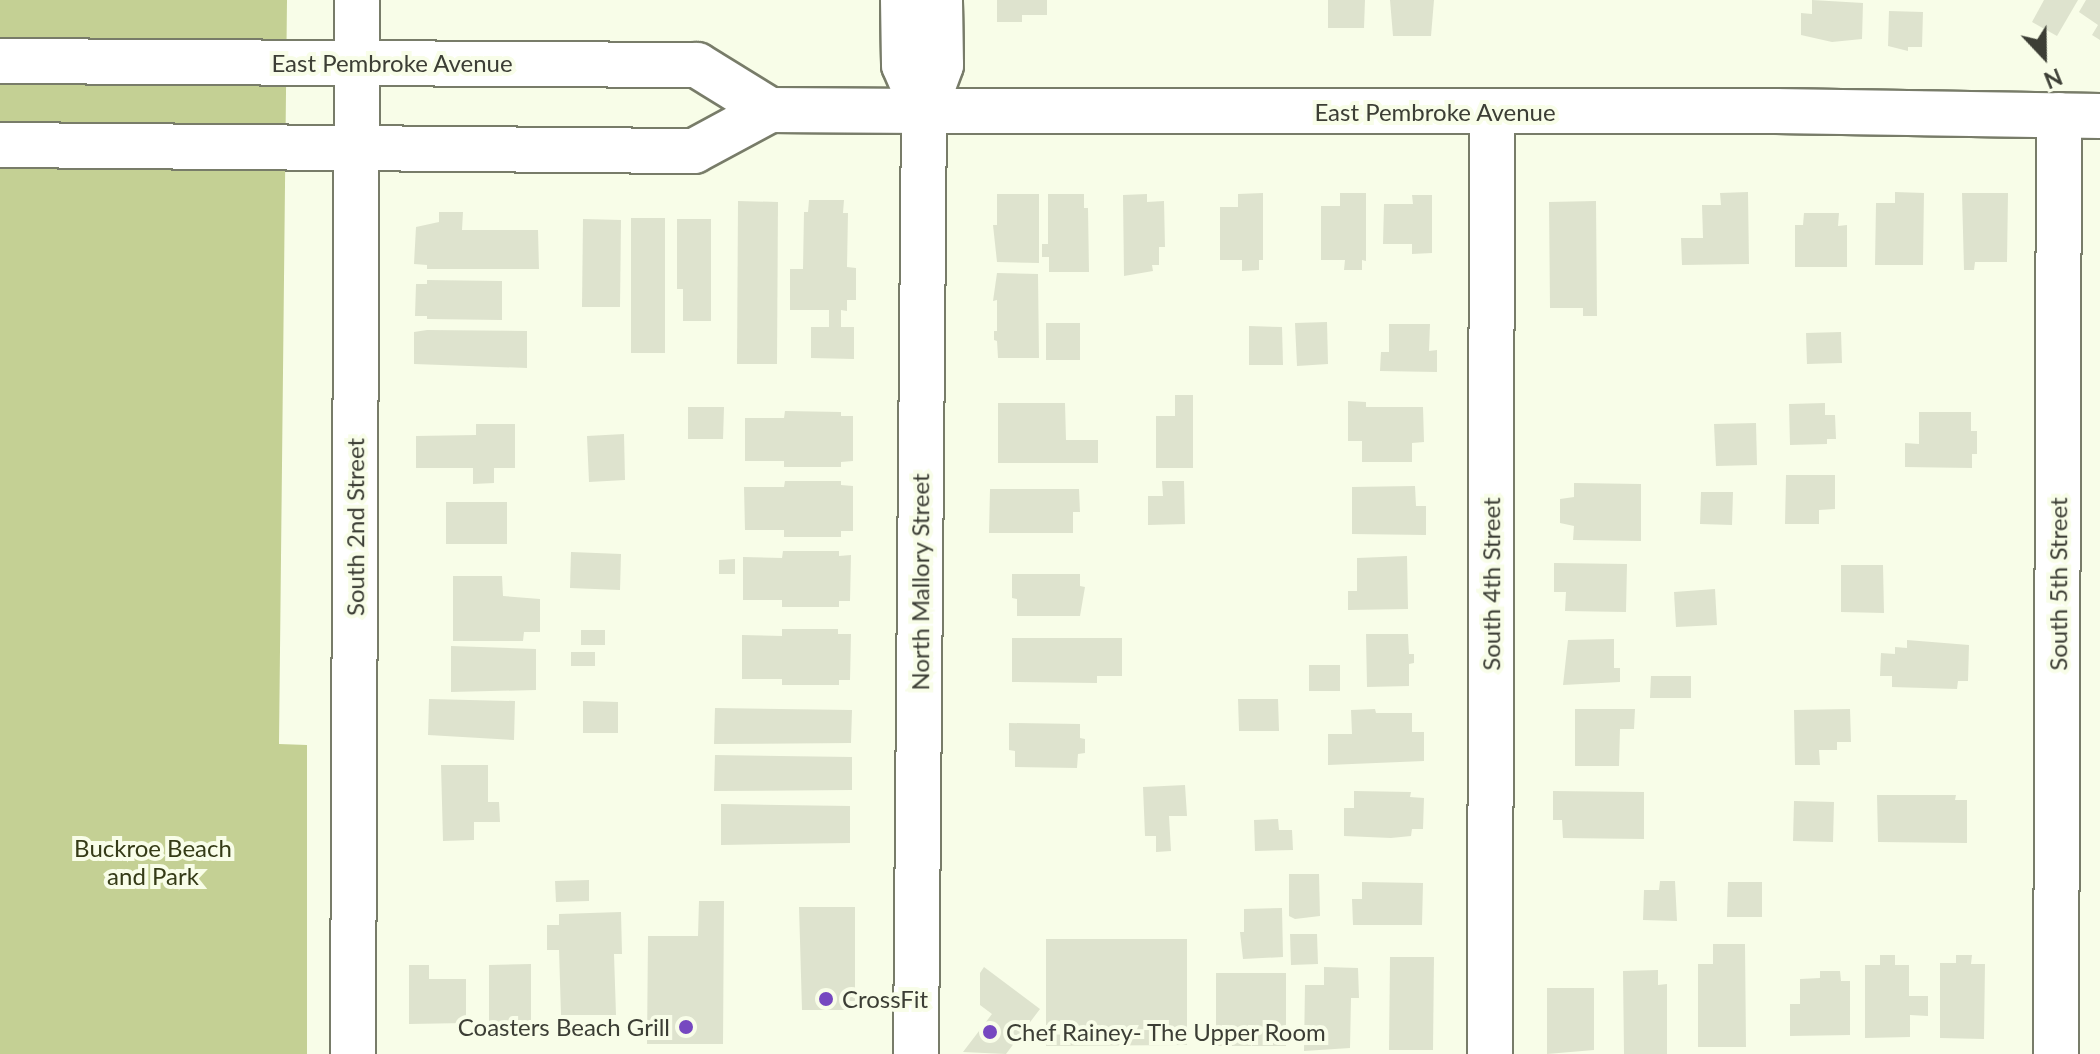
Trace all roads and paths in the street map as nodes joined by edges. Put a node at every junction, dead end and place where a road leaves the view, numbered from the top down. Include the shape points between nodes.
1 (357, 0) edge
2 (903, 0) edge
3 (940, 0) edge
4 (0, 61) edge
5 (356, 63) junction
6 (770, 110) junction
7 (924, 111) junction
8 (1492, 113) junction
9 (2079, 116) edge
10 (0, 145) edge
11 (356, 148) junction
12 (353, 1054) edge
13 (916, 1054) edge
14 (1490, 1054) edge
15 (2056, 1054) edge

1 - 5 street, South 2nd Street
2 - 7 street, North Mallory Street via 904,65
3 - 7 street, North Mallory Street via 941,65
4 - 5 street, East Pembroke Avenue
5 - 6 street, East Pembroke Avenue via 697,65
5 - 11 street, South 2nd Street
6 - 7 street, East Pembroke Avenue
6 - 11 street, East Pembroke Avenue via 694,151
7 - 8 street, East Pembroke Avenue
7 - 13 street, North Mallory Street
8 - 9 street, East Pembroke Avenue
8 - 14 street, South 4th Street
9 - 15 street, South 5th Street
10 - 11 street, East Pembroke Avenue
11 - 12 street, South 2nd Street

